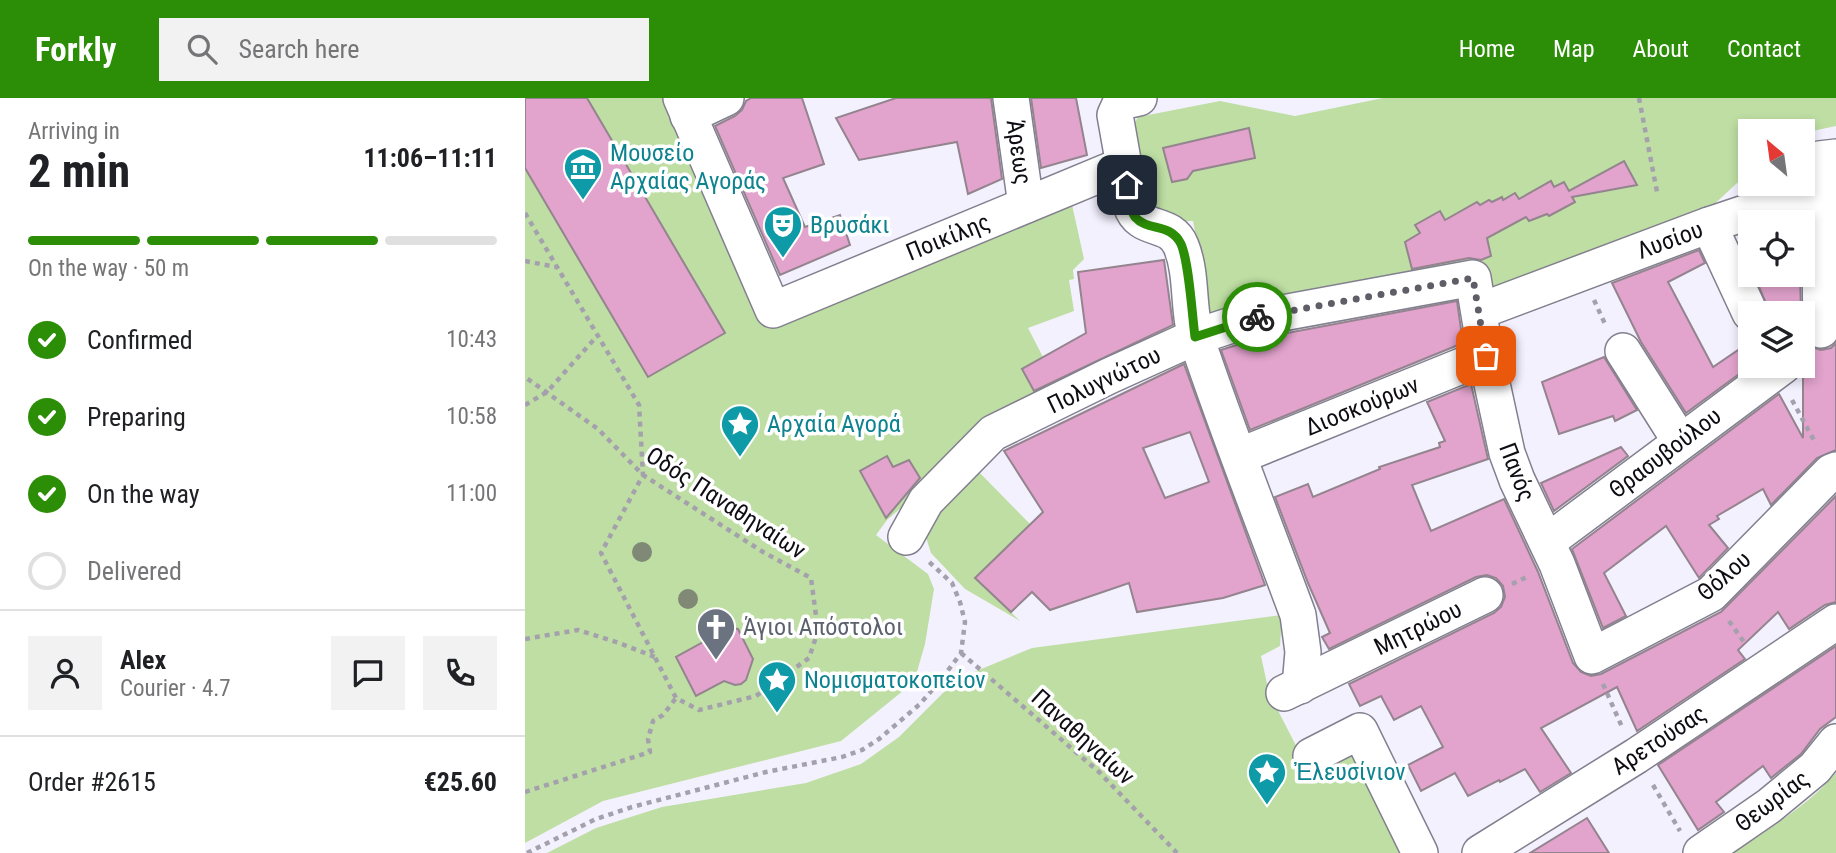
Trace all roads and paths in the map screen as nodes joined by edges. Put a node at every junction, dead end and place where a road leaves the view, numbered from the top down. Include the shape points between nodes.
1 (726, 98) edge
2 (1011, 98) edge
3 (1139, 98) edge
4 (1639, 98) edge
5 (684, 107) edge
6 (1836, 157) edge
7 (1123, 165) junction
8 (1819, 188) junction
9 (1657, 192) dead end
10 (1026, 205) junction
11 (525, 213) edge
12 (1709, 225) junction
13 (525, 261) edge
14 (557, 267) junction
15 (1477, 295) junction
16 (1744, 301) edge
17 (1820, 334) edge
18 (597, 336) junction
19 (1195, 337) junction
20 (1623, 351) dead end
21 (1486, 356) junction
22 (525, 377) edge
23 (1765, 378) edge
24 (1783, 378) edge
25 (547, 392) junction
26 (525, 405) edge
27 (1680, 441) junction
28 (1239, 456) junction
29 (1833, 471) edge
30 (643, 475) junction
31 (906, 537) joint
32 (1552, 553) junction
33 (1711, 594) junction
34 (1485, 595) joint
35 (1836, 622) edge
36 (525, 639) edge
37 (961, 653) junction
38 (656, 657) junction
39 (1598, 671) junction
40 (1764, 671) junction
41 (676, 698) junction
42 (1836, 743) edge
43 (1311, 756) dead end
44 (1636, 756) junction
45 (525, 792) edge
46 (1694, 848) edge
47 (527, 853) edge
48 (1177, 853) edge
49 (1420, 853) edge
50 (1480, 853) edge

1 - 5 street
2 - 10 street, Άρεως
3 - 7 street via 1121,102 1115,115
4 - 9 path
5 - 10 street, Ποικίλης via 773,310
6 - 8 street via 1819,159
7 - 10 street, Ποικίλης
7 - 19 street via 1135,216 1168,230 1181,244
8 - 12 street, Λυσίου
8 - 17 street
11 - 14 path
12 - 15 street, Λυσίου
12 - 16 street
13 - 14 path
14 - 18 path
15 - 19 street, Πολυγνώτου via 1250,318
15 - 21 street, Πανός
18 - 25 path
18 - 30 path via 639,405
19 - 28 street
19 - 31 street, Πολυγνώτου via 993,433 926,501
20 - 27 street
21 - 28 street, Διοσκούρων
21 - 32 street, Πανός via 1507,453
22 - 25 path, Οδός Παναθηναίων
23 - 27 street, Θρασυβούλου
24 - 29 path
25 - 26 path
25 - 30 path, Οδός Παναθηναίων via 599,429
27 - 32 street, Θρασυβούλου
28 - 34 street, Μητρώου via 1298,615 1303,652 1290,690
29 - 33 street, Θόλου
30 - 38 path via 601,553
30 - 41 path, Οδός Παναθηναίων via 811,578 818,631 809,658 756,696 699,710
31 - 37 path via 910,547 952,583 965,622
32 - 34 path, Μητρώου
32 - 39 street, Πανός
33 - 39 street, Θόλου
33 - 40 path
35 - 40 street, Αρετούσας
36 - 38 path via 578,630
37 - 47 path via 920,704 862,750 632,807
37 - 48 path, Παναθηναίων via 1099,772
38 - 41 path
39 - 44 path
40 - 44 street, Αρετούσας
41 - 45 path via 653,721 650,751
42 - 46 street, Θεωρίας via 1815,768 1769,806
43 - 49 street via 1360,731
44 - 46 path
44 - 50 street, Αρετούσας

